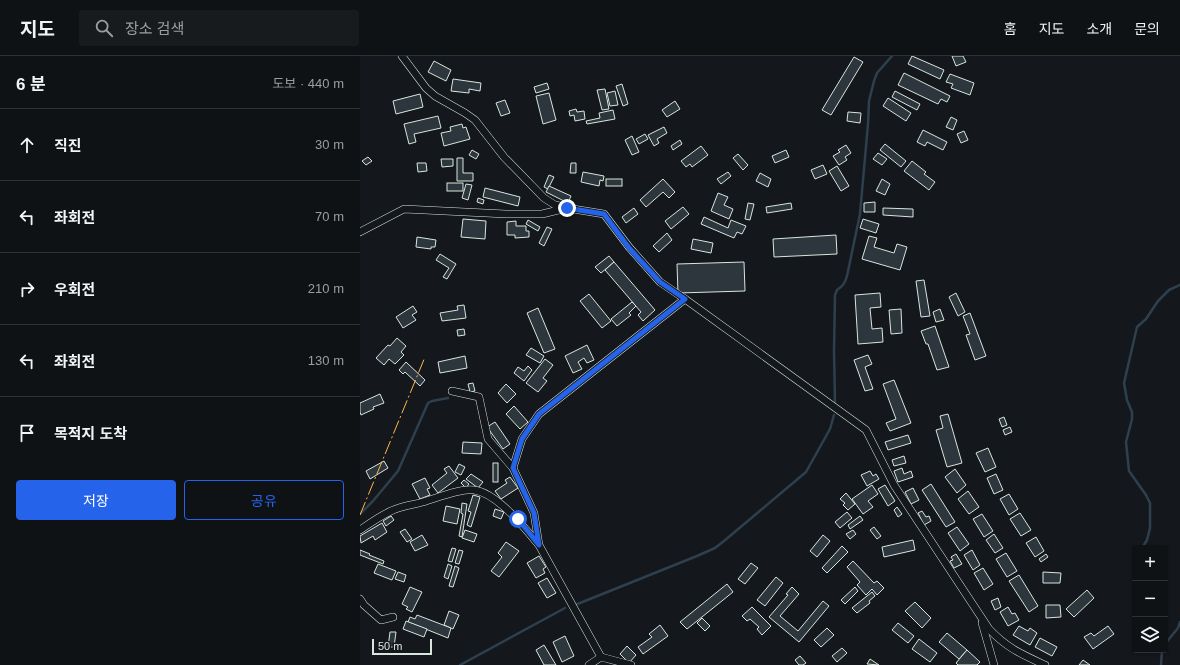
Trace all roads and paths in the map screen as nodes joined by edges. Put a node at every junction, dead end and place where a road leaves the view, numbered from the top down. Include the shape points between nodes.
1 (402, 56) edge
2 (567, 208) junction
3 (360, 232) edge
4 (685, 299) junction
5 (452, 391) dead end
6 (513, 468) junction
7 (360, 530) edge
8 (539, 545) junction
9 (360, 599) edge
10 (980, 616) junction
11 (393, 617) dead end
12 (600, 657) junction
13 (589, 665) edge
14 (631, 665) edge
15 (994, 665) edge
16 (1045, 665) edge

1 - 2 street via 435,96 474,120 544,198 555,205
2 - 3 street via 542,214 404,209
2 - 4 street via 604,214 629,248 660,282
4 - 6 street via 539,414 522,439
4 - 10 street via 866,430 894,485
5 - 6 street via 479,397 488,439
6 - 8 street via 534,513
7 - 8 street via 393,510 474,490 491,497 518,519
8 - 12 street
9 - 11 street via 381,620
10 - 15 street
10 - 16 street via 1001,642
12 - 13 street
12 - 14 street

